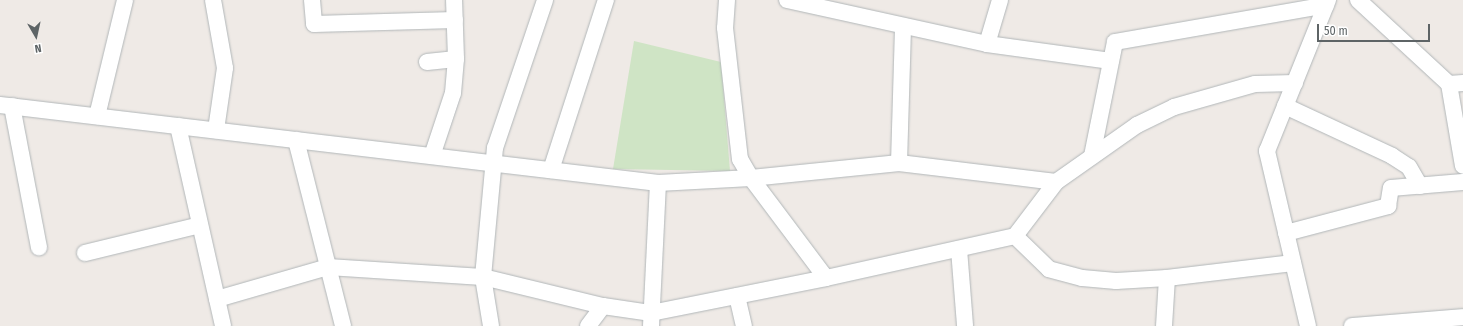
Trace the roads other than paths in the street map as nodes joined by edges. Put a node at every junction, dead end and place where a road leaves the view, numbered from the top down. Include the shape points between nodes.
1 (125, 0) edge
2 (213, 0) edge
3 (312, 0) edge
4 (454, 0) edge
5 (545, 0) edge
6 (606, 0) edge
7 (727, 0) edge
8 (787, 0) edge
9 (1000, 0) edge
10 (1358, 0) edge
11 (1327, 2) edge
12 (815, 3) edge
13 (455, 20) junction
14 (903, 26) junction
15 (987, 44) junction
16 (456, 59) junction
17 (1111, 60) junction
18 (427, 62) dead end
19 (1294, 83) junction
20 (1456, 83) edge
21 (6, 106) edge
22 (1285, 106) junction
23 (96, 116) junction
24 (178, 126) junction
25 (216, 130) junction
26 (296, 140) junction
27 (432, 156) junction
28 (1092, 156) junction
29 (899, 163) junction
30 (493, 164) junction
31 (1463, 166) edge
32 (550, 170) junction
33 (751, 178) junction
34 (1056, 182) junction
35 (1463, 182) edge
36 (658, 183) junction
37 (1420, 186) junction
38 (200, 225) junction
39 (1286, 232) junction
40 (1015, 236) junction
41 (39, 247) dead end
42 (959, 249) junction
43 (85, 253) dead end
44 (1293, 263) junction
45 (328, 267) junction
46 (483, 276) junction
47 (826, 278) junction
48 (1167, 278) junction
49 (737, 296) junction
50 (217, 299) junction
51 (603, 306) junction
52 (1463, 317) edge
53 (651, 319) edge
54 (223, 326) edge
55 (343, 326) edge
56 (491, 326) edge
57 (588, 326) edge
58 (744, 326) edge
59 (965, 326) edge
60 (1164, 326) edge
61 (1308, 326) edge
62 (1352, 326) edge

1 - 23 street
2 - 25 street via 225,68
3 - 13 street via 314,24
4 - 13 street
5 - 30 street via 495,148
6 - 32 street
7 - 33 street via 725,28 740,159
8 - 12 street
9 - 15 street
10 - 20 street
11 - 17 street via 1115,42
11 - 19 street
12 - 14 street
13 - 16 street
14 - 15 street
14 - 29 street
15 - 17 street
16 - 18 street
16 - 27 street via 453,93
17 - 28 street
19 - 22 street
19 - 28 street via 1255,84 1174,107 1137,125
20 - 31 street
21 - 23 street
21 - 41 street
22 - 37 street via 1392,156 1409,167
22 - 39 street via 1267,150
23 - 24 street
24 - 25 street
24 - 38 street
25 - 26 street
26 - 27 street
26 - 45 street
27 - 30 street
28 - 34 street
29 - 33 street
29 - 34 street
30 - 32 street
30 - 46 street
32 - 36 street
33 - 36 street
33 - 47 street
34 - 40 street
35 - 37 street
36 - 53 street
37 - 39 street via 1391,188 1388,206
38 - 43 street
38 - 50 street
39 - 44 street
40 - 42 street
40 - 48 street via 1049,269 1082,278
42 - 47 street
42 - 59 street
44 - 48 street
44 - 61 street
45 - 46 street
45 - 50 street
45 - 55 street
46 - 51 street
46 - 56 street
47 - 49 street
48 - 60 street
49 - 53 street
49 - 58 street
50 - 54 street
51 - 53 street
51 - 57 street
52 - 62 street

